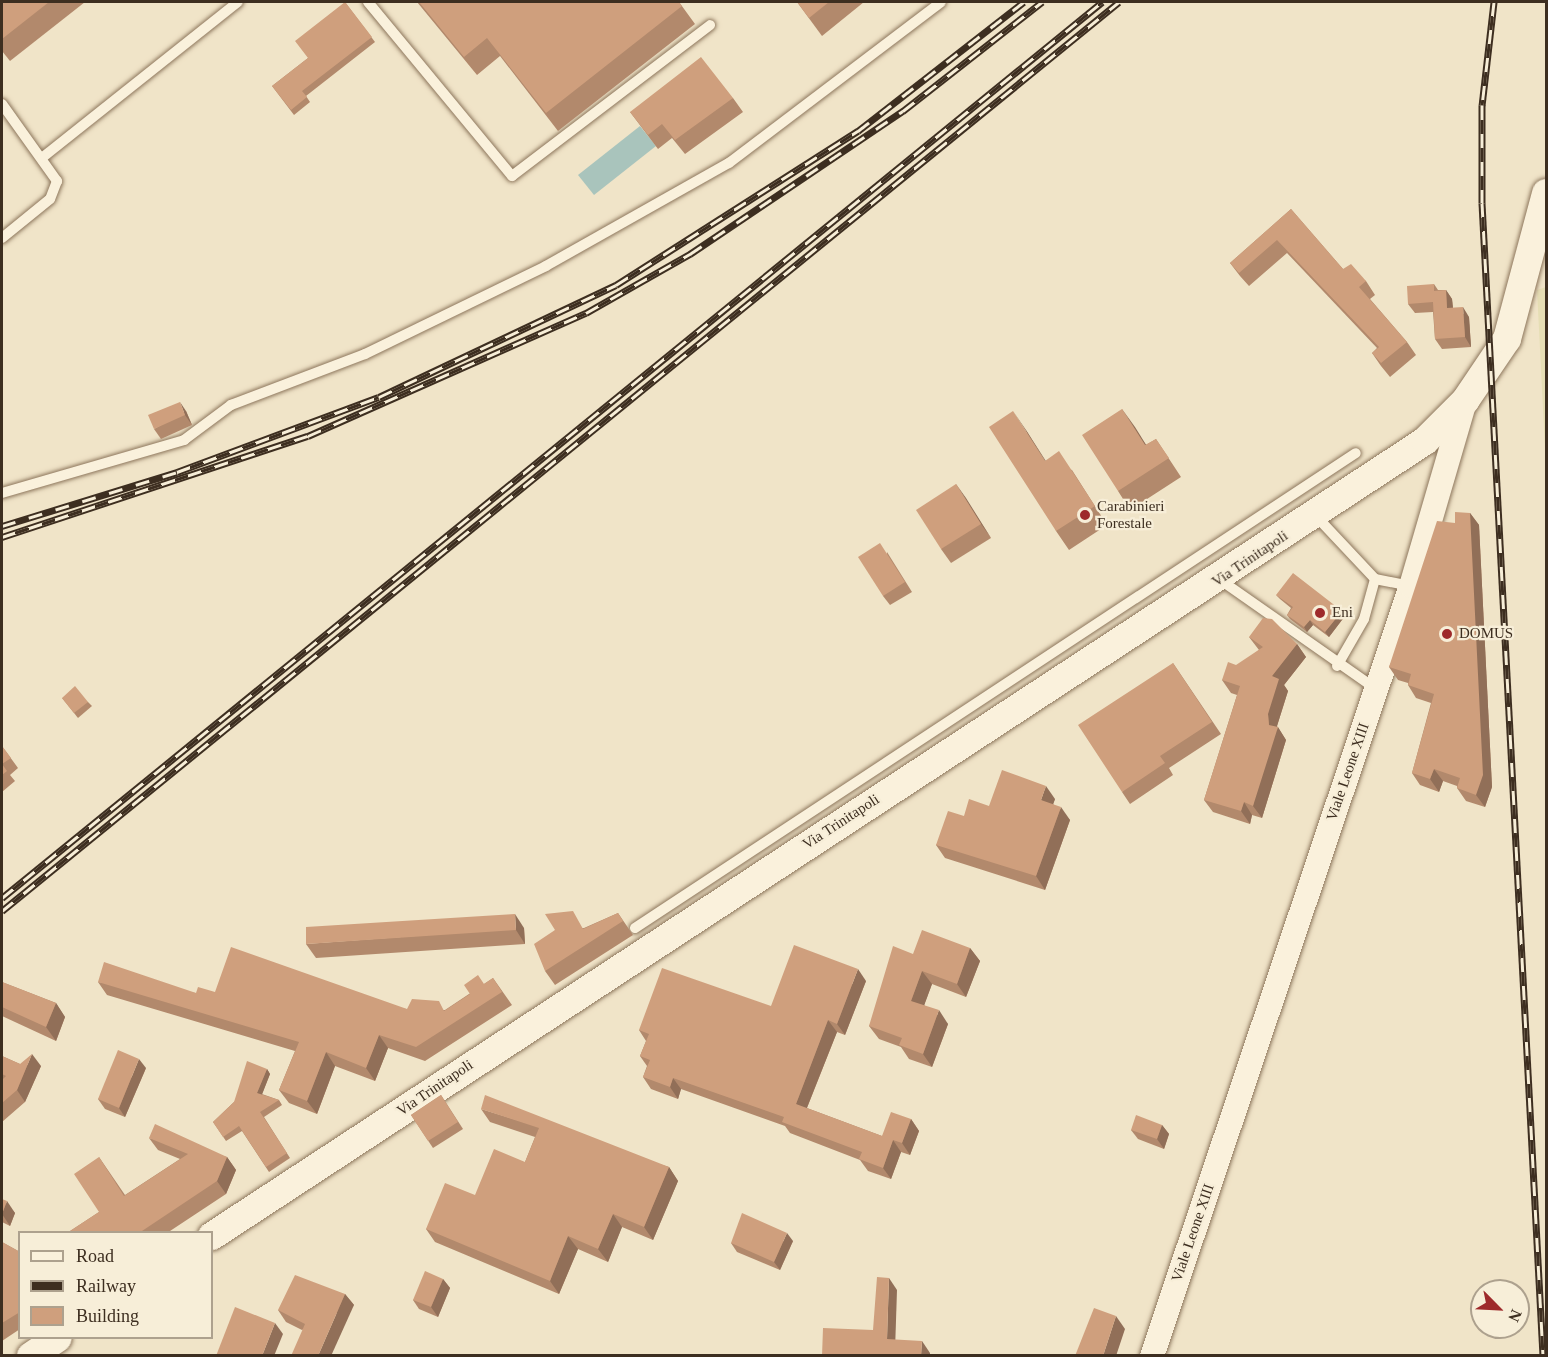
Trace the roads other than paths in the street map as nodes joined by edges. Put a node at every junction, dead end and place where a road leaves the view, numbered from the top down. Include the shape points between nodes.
1 (238, 2) edge
2 (368, 2) edge
3 (941, 2) edge
4 (710, 25) dead end
5 (2, 104) edge
6 (43, 157) junction
7 (1546, 193) edge
8 (2, 238) edge
9 (1465, 401) junction
10 (1356, 453) dead end
11 (2, 493) edge
12 (1272, 509) junction
13 (1315, 515) junction
14 (1287, 534) junction
15 (1168, 578) junction
16 (1219, 579) junction
17 (1375, 579) junction
18 (1411, 586) junction
19 (1186, 601) junction
20 (1082, 651) junction
21 (1337, 666) junction
22 (1376, 689) junction
23 (840, 808) junction
24 (635, 928) dead end
25 (213, 1235) edge
26 (56, 1339) edge
27 (31, 1356) edge
28 (1152, 1356) edge

1 - 6 lane
2 - 4 lane via 512,176
3 - 11 lane via 729,163 546,266 365,354 231,405 184,440
5 - 6 lane
6 - 8 lane via 56,175 53,195
7 - 9 main road, Viale Leone XIII via 1513,326
9 - 13 main road, Via Trinitapoli via 1425,441
9 - 18 street, Viale Leone XIII
10 - 12 lane
12 - 14 lane
12 - 15 lane
13 - 14 main road, Via Trinitapoli
13 - 17 lane
14 - 16 main road, Via Trinitapoli
15 - 19 lane
15 - 20 lane
16 - 19 main road, Via Trinitapoli
16 - 21 lane
17 - 18 lane
17 - 21 lane via 1364,619
18 - 22 street, Viale Leone XIII
19 - 20 main road, Via Trinitapoli
20 - 23 main road, Via Trinitapoli
21 - 22 lane
22 - 28 street, Viale Leone XIII
23 - 24 lane
23 - 25 main road, Via Trinitapoli
26 - 27 main road

